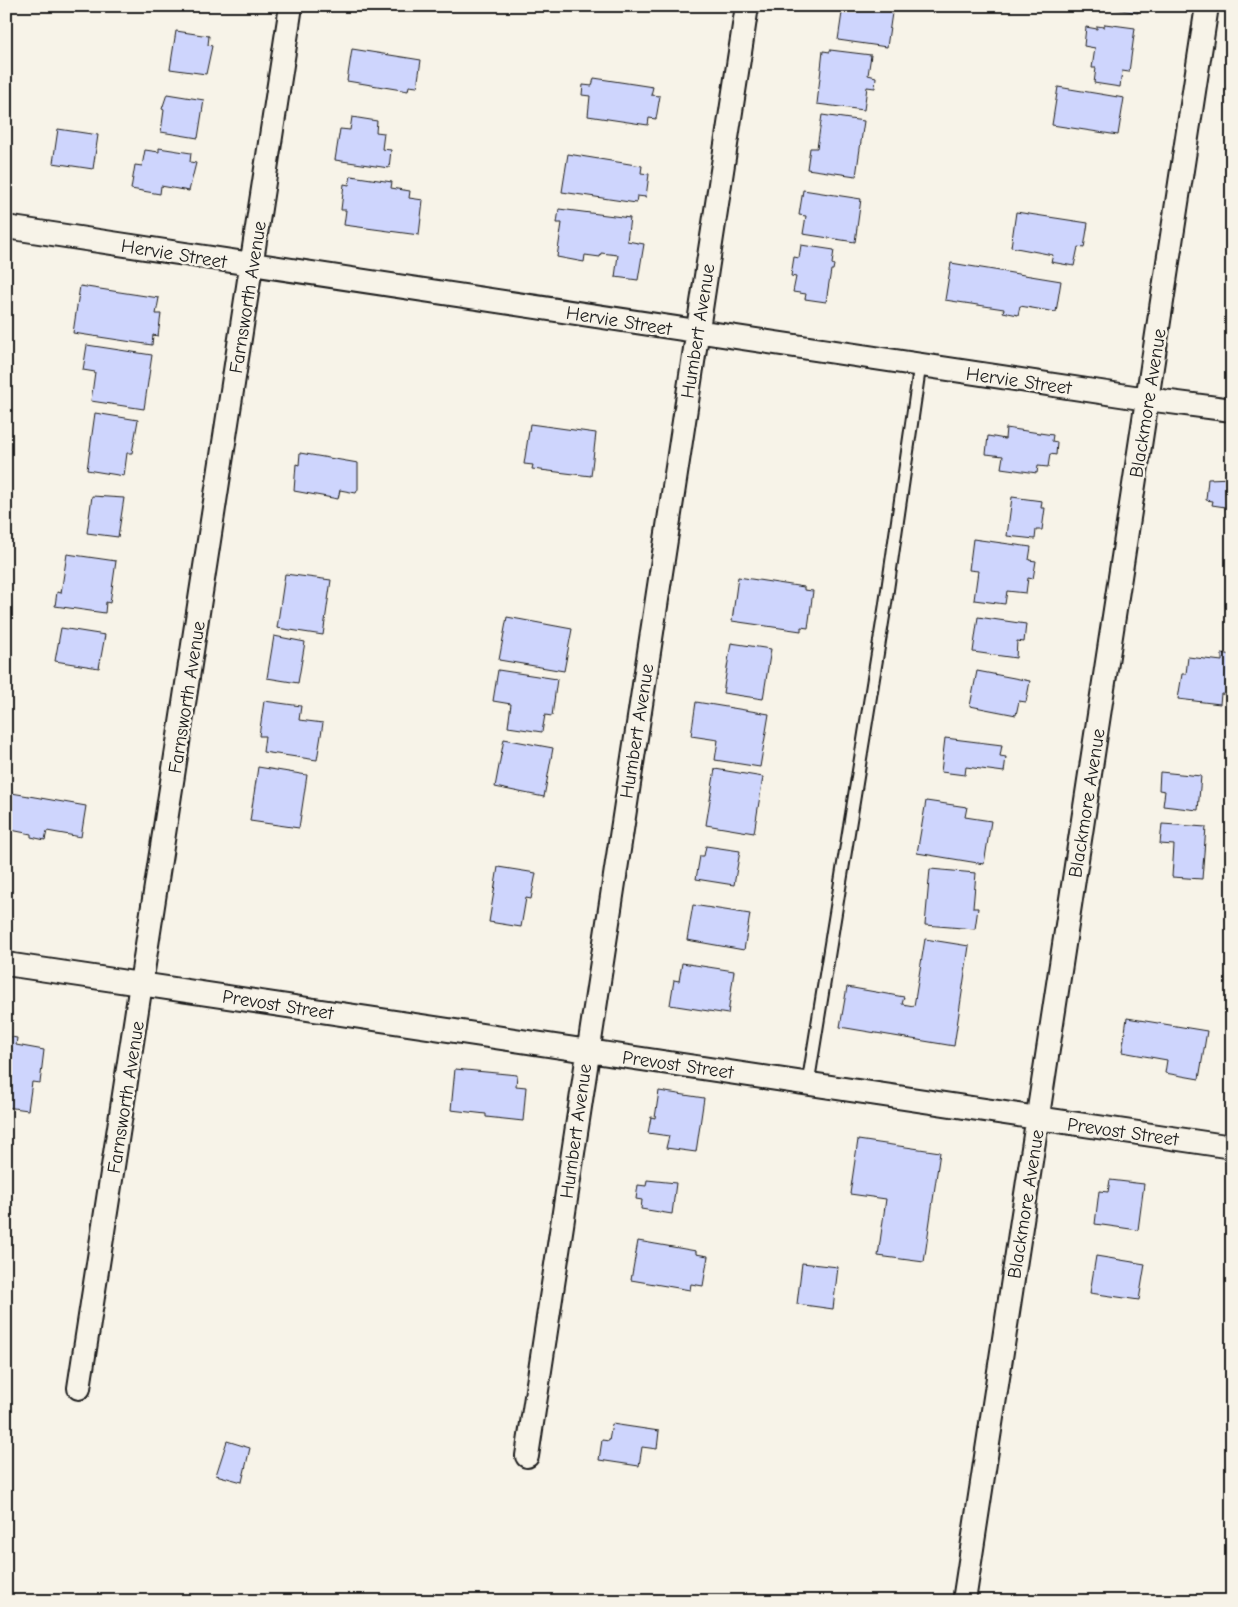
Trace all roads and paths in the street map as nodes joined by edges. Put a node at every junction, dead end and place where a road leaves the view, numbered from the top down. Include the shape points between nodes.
1 (291, 6) edge
2 (747, 6) edge
3 (1207, 6) edge
4 (6, 227) edge
5 (252, 264) junction
6 (697, 332) junction
7 (920, 365) junction
8 (1147, 399) junction
9 (1232, 410) edge
10 (6, 964) edge
11 (142, 984) junction
12 (587, 1051) junction
13 (808, 1083) junction
14 (1038, 1118) junction
15 (1232, 1147) edge
16 (79, 1388) dead end
17 (527, 1456) dead end
18 (964, 1601) edge

1 - 5 street, Farnsworth Avenue
2 - 6 street, Humbert Avenue
3 - 8 street, Blackmore Avenue
4 - 5 street, Hervie Street
5 - 6 street, Hervie Street
5 - 11 street, Farnsworth Avenue
6 - 7 street, Hervie Street
6 - 12 street, Humbert Avenue
7 - 8 street, Hervie Street
7 - 13 lane via 885,607
8 - 9 street, Hervie Street
8 - 14 street, Blackmore Avenue
10 - 11 street, Prevost Street
11 - 12 street, Prevost Street
11 - 16 street, Farnsworth Avenue
12 - 13 street, Prevost Street
12 - 17 street, Humbert Avenue
13 - 14 street, Prevost Street
14 - 15 street, Prevost Street
14 - 18 street, Blackmore Avenue

